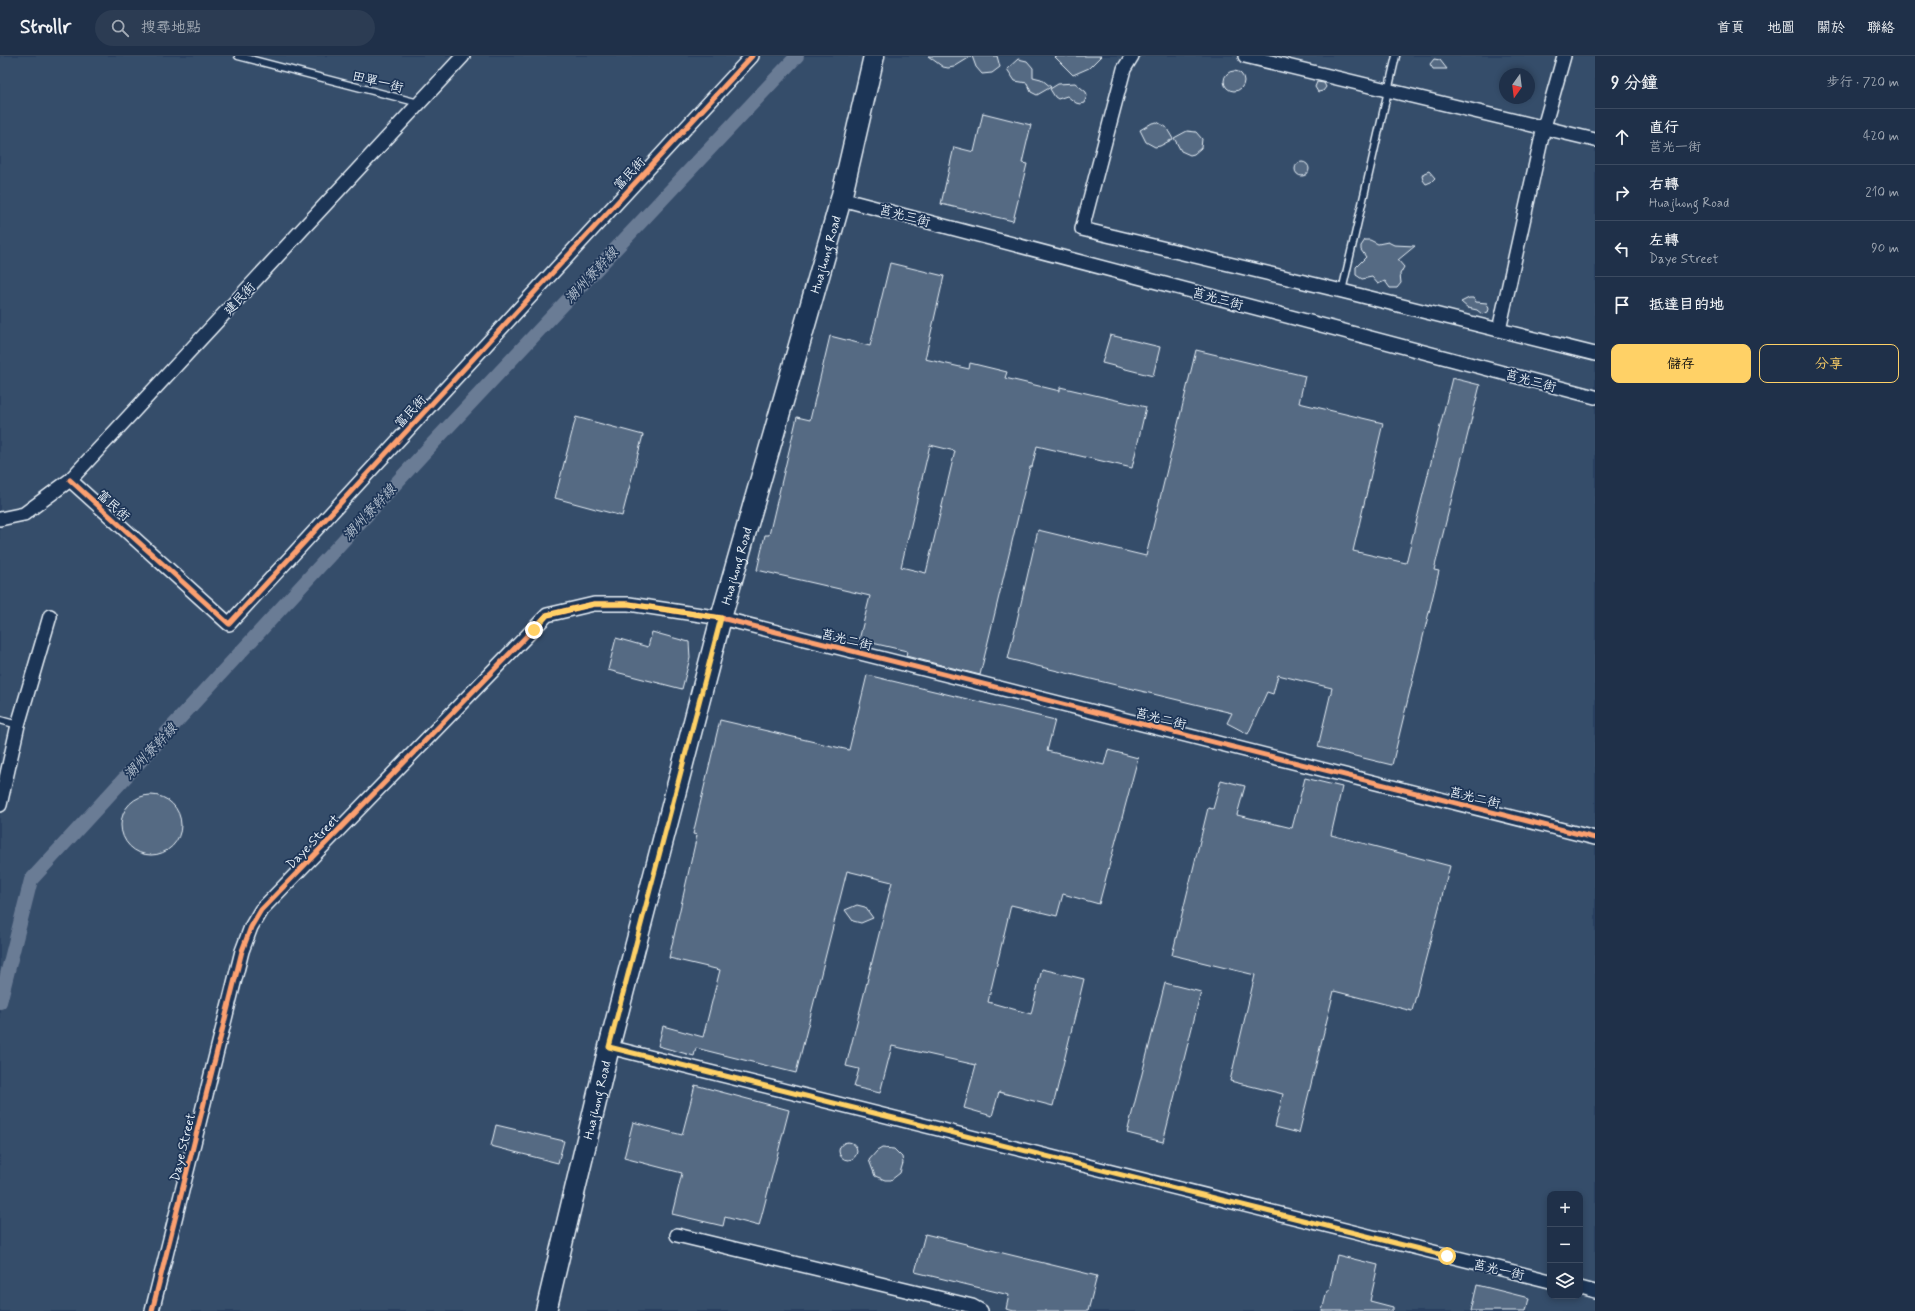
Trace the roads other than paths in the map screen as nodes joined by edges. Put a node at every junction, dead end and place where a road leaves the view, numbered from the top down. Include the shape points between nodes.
1 (238, 56) edge
2 (463, 56) edge
3 (752, 56) edge
4 (874, 56) edge
5 (1132, 56) edge
6 (1245, 56) edge
7 (1396, 56) edge
8 (1564, 56) edge
9 (1388, 90) junction
10 (420, 103) junction
11 (1544, 127) junction
12 (1595, 140) edge
13 (841, 198) junction
14 (1342, 291) junction
15 (1499, 330) junction
16 (1595, 354) edge
17 (1595, 397) edge
18 (70, 480) junction
19 (0, 520) edge
20 (50, 616) dead end
21 (721, 618) junction
22 (0, 720) edge
23 (18, 725) junction
24 (0, 805) edge
25 (1595, 838) edge
26 (609, 1047) junction
27 (677, 1235) dead end
28 (1547, 1280) edge
29 (1583, 1289) edge
30 (1595, 1292) edge
31 (152, 1311) edge
32 (546, 1311) edge
33 (982, 1311) edge

1 - 10 lane, 田單一街
2 - 10 street, 建民街
3 - 18 street, 富民街 via 230,624
4 - 13 main road, Huajhong Road
5 - 14 street via 1124,69 1082,229
6 - 9 street
7 - 9 lane
8 - 11 street
9 - 11 street
9 - 14 lane
10 - 18 street, 建民街
11 - 12 street
11 - 15 street
13 - 17 street, 莒光三街
13 - 21 main road, Huajhong Road
14 - 15 street
15 - 16 street
18 - 19 street, 建民街 via 24,514
20 - 23 street
21 - 25 street, 莒光二街
21 - 26 main road, Huajhong Road
21 - 31 street, Daye Street via 629,604 594,604 547,615 261,910 242,951
22 - 23 lane
23 - 24 street
26 - 28 street, 莒光一街
26 - 32 main road, Huajhong Road
27 - 33 street via 972,1306
29 - 30 street

